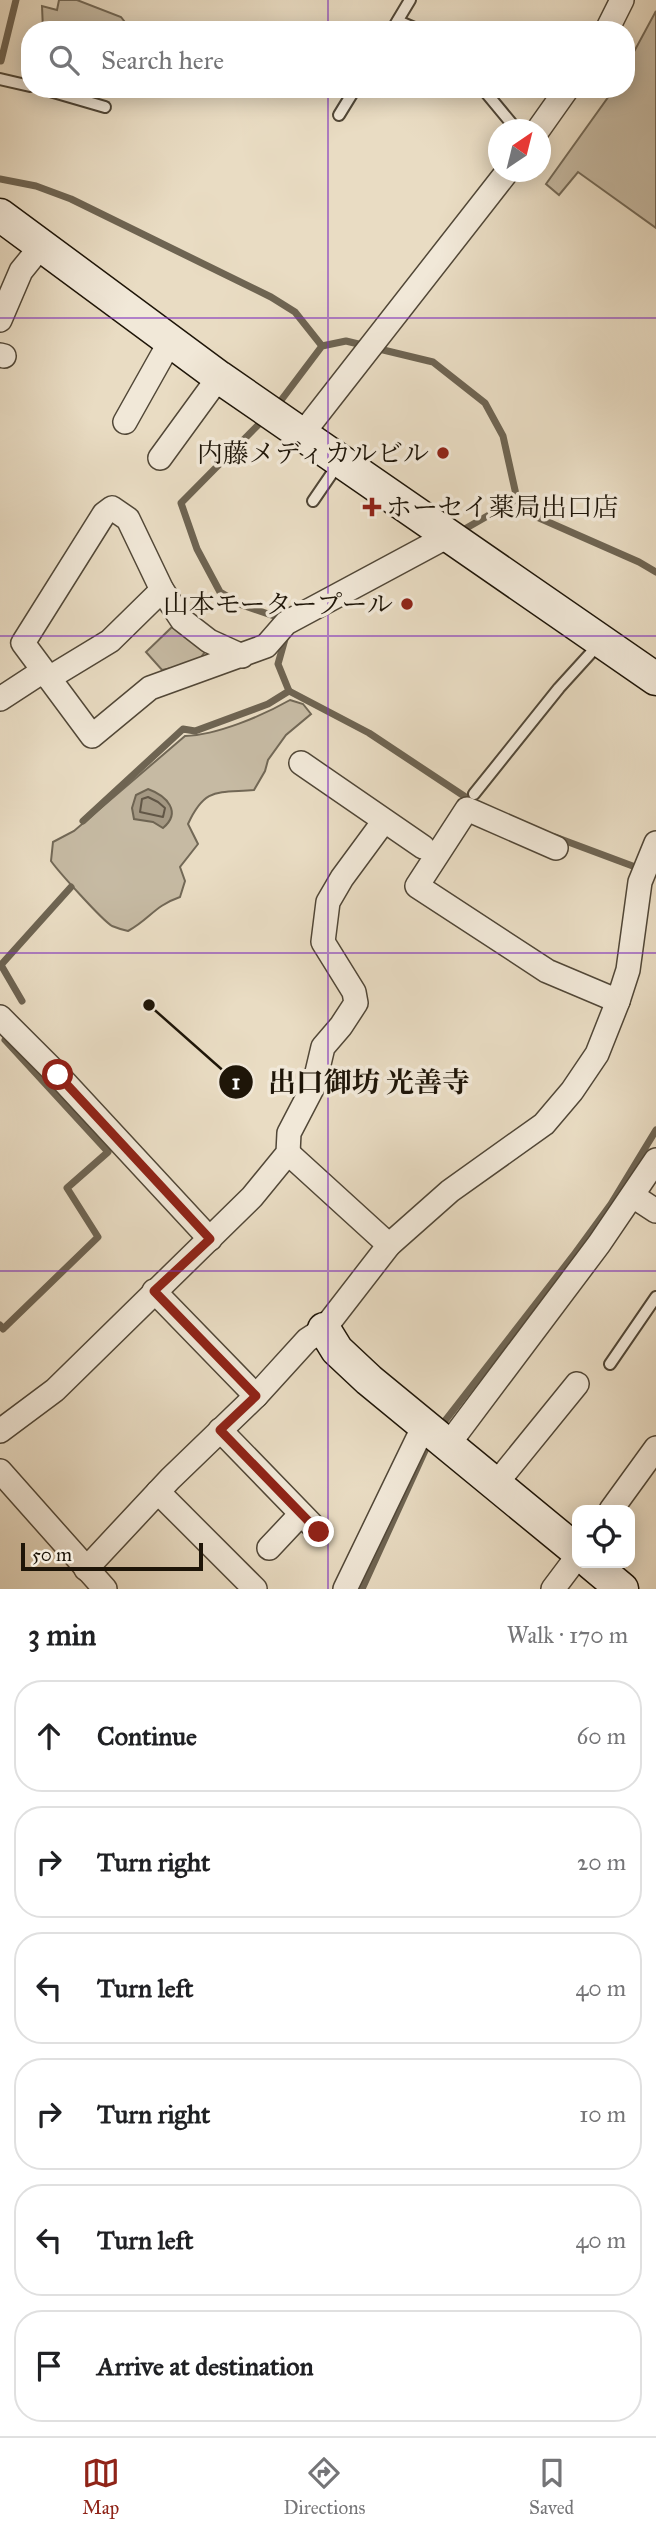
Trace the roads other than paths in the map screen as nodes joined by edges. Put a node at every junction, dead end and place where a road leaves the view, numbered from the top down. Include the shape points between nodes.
1 (410, 0) edge
2 (622, 0) edge
3 (397, 21) edge
4 (612, 21) edge
5 (0, 79) edge
6 (21, 84) edge
7 (74, 98) edge
8 (349, 98) edge
9 (490, 98) edge
10 (561, 98) edge
11 (105, 107) dead end
12 (339, 115) dead end
13 (508, 119) edge
14 (546, 119) edge
15 (499, 182) edge
16 (0, 215) edge
17 (42, 245) junction
18 (0, 320) edge
19 (171, 340) junction
20 (219, 377) junction
21 (125, 422) dead end
22 (303, 433) junction
23 (160, 458) dead end
24 (341, 461) junction
25 (313, 501) dead end
26 (449, 536) junction
27 (162, 590) junction
28 (601, 642) junction
29 (242, 656) junction
30 (46, 674) junction
31 (656, 679) edge
32 (0, 699) edge
33 (301, 763) dead end
34 (474, 794) dead end
35 (384, 821) junction
36 (656, 843) edge
37 (423, 847) dead end
38 (556, 849) dead end
39 (618, 1001) junction
40 (0, 1017) edge
41 (288, 1153) junction
42 (656, 1160) edge
43 (633, 1196) junction
44 (656, 1212) edge
45 (210, 1239) junction
46 (389, 1245) junction
47 (154, 1291) junction
48 (656, 1297) edge
49 (324, 1329) junction
50 (610, 1364) dead end
51 (577, 1384) dead end
52 (256, 1396) junction
53 (220, 1430) junction
54 (0, 1432) edge
55 (437, 1437) junction
56 (656, 1448) edge
57 (0, 1471) edge
58 (495, 1485) junction
59 (158, 1492) junction
60 (615, 1505) edge
61 (301, 1514) junction
62 (319, 1532) dead end
63 (572, 1547) edge
64 (269, 1548) dead end
65 (572, 1564) edge
66 (597, 1568) edge
67 (86, 1569) junction
68 (248, 1587) edge
69 (105, 1589) edge
70 (345, 1589) edge
71 (553, 1589) edge
72 (622, 1589) edge

1 - 3 lane
2 - 4 street
5 - 6 lane
7 - 11 lane
8 - 12 lane
9 - 13 lane
10 - 14 street
15 - 22 street
16 - 17 street
17 - 18 street via 22,271
17 - 19 street
19 - 20 street
19 - 21 street
20 - 22 street
20 - 23 street
22 - 24 street
24 - 25 lane
24 - 26 street
26 - 28 street
26 - 29 street via 286,624 266,646
27 - 29 street via 183,620 209,641
27 - 30 street via 110,641
27 - 30 street via 128,519 112,508 23,643
28 - 31 street
28 - 34 lane
29 - 30 street via 150,688 92,736
30 - 32 street
33 - 35 street
35 - 37 street
35 - 41 street via 328,902 323,942 356,1003 323,1047 314,1086 289,1133
36 - 39 street via 640,882 628,971
38 - 39 street via 467,809 417,886 547,971
39 - 46 street via 597,1054 544,1124 450,1191
40 - 45 street
41 - 45 street via 253,1197
41 - 46 street
42 - 43 street
43 - 44 street
43 - 55 street
45 - 47 street
46 - 49 street
47 - 52 street
47 - 54 street via 55,1390
48 - 50 lane
49 - 52 street via 307,1340
49 - 55 street via 337,1350
51 - 58 street
52 - 53 street
53 - 59 street
53 - 61 street
55 - 58 street
55 - 70 street via 419,1436
56 - 60 street
57 - 67 street
58 - 63 street
59 - 67 street
59 - 68 street
61 - 62 street
61 - 64 street
65 - 71 street
66 - 72 street
67 - 69 street

